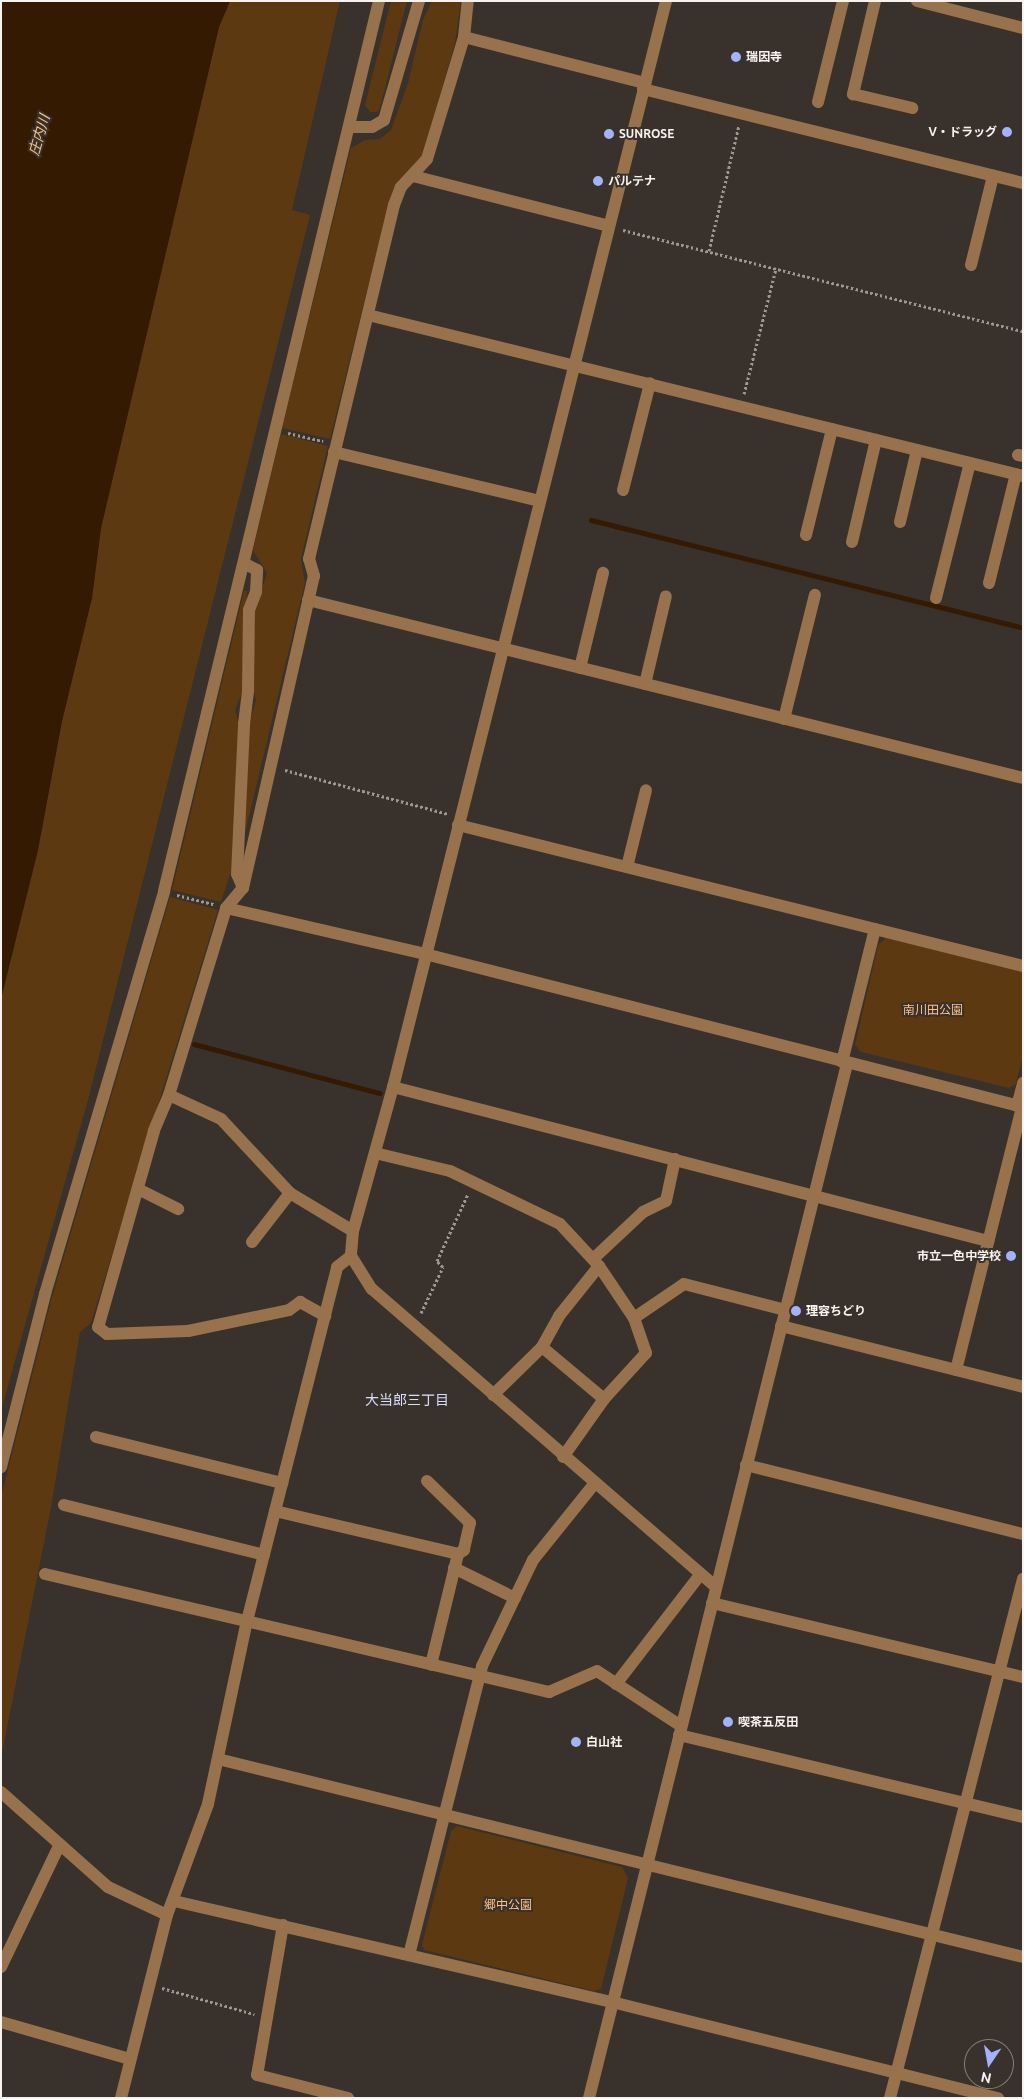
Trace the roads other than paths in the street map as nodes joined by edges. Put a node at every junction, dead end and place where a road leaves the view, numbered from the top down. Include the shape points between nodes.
1 (379, 1) edge
2 (419, 1) edge
3 (468, 1) edge
4 (666, 1) edge
5 (843, 1) edge
6 (875, 1) edge
7 (917, 1) edge
8 (1023, 28) edge
9 (464, 37) junction
10 (644, 86) junction
11 (818, 102) dead end
12 (912, 108) dead end
13 (351, 127) junction
14 (413, 176) junction
15 (993, 176) junction
16 (1023, 183) edge
17 (609, 226) junction
18 (972, 264) dead end
19 (368, 315) junction
20 (574, 365) junction
21 (650, 383) junction
22 (832, 429) junction
23 (876, 440) junction
24 (336, 448) junction
25 (917, 450) junction
26 (970, 463) junction
27 (1019, 475) edge
28 (623, 490) dead end
29 (539, 501) junction
30 (900, 522) dead end
31 (806, 535) dead end
32 (852, 542) dead end
33 (245, 564) junction
34 (603, 573) dead end
35 (989, 583) dead end
36 (815, 595) dead end
37 (666, 596) dead end
38 (936, 598) dead end
39 (308, 600) junction
40 (502, 649) junction
41 (580, 668) junction
42 (645, 684) junction
43 (784, 719) junction
44 (1023, 778) edge
45 (646, 790) dead end
46 (459, 821) junction
47 (628, 867) junction
48 (243, 888) junction
49 (226, 908) junction
50 (875, 929) junction
51 (425, 954) junction
52 (1023, 966) edge
53 (845, 1063) junction
54 (1023, 1083) edge
55 (393, 1087) junction
56 (169, 1095) junction
57 (1021, 1107) edge
58 (375, 1153) junction
59 (675, 1159) junction
60 (138, 1189) junction
61 (290, 1193) junction
62 (814, 1195) junction
63 (178, 1209) dead end
64 (353, 1231) junction
65 (988, 1241) junction
66 (252, 1242) dead end
67 (351, 1256) junction
68 (596, 1262) junction
69 (785, 1310) junction
70 (325, 1316) junction
71 (634, 1318) junction
72 (781, 1326) junction
73 (542, 1347) junction
74 (956, 1370) junction
75 (1023, 1387) edge
76 (493, 1396) junction
77 (604, 1399) junction
78 (96, 1437) dead end
79 (563, 1457) junction
80 (746, 1466) junction
81 (1, 1467) edge
82 (427, 1481) dead end
83 (282, 1484) junction
84 (594, 1484) junction
85 (64, 1505) dead end
86 (275, 1511) junction
87 (1023, 1534) edge
88 (458, 1554) junction
89 (264, 1555) junction
90 (454, 1568) junction
91 (45, 1574) dead end
92 (700, 1576) junction
93 (1023, 1579) edge
94 (716, 1587) junction
95 (515, 1598) junction
96 (712, 1603) junction
97 (247, 1621) junction
98 (431, 1665) junction
99 (999, 1671) junction
100 (1023, 1676) edge
101 (480, 1677) junction
102 (616, 1684) junction
103 (680, 1730) junction
104 (218, 1759) junction
105 (1, 1792) edge
106 (965, 1803) junction
107 (446, 1815) junction
108 (1023, 1818) edge
109 (60, 1844) junction
110 (647, 1864) junction
111 (174, 1901) junction
112 (167, 1914) junction
113 (282, 1925) junction
114 (932, 1935) junction
115 (409, 1955) junction
116 (1023, 1957) edge
117 (1, 1967) edge
118 (612, 2002) junction
119 (1, 2022) edge
120 (130, 2059) junction
121 (896, 2072) junction
122 (121, 2098) edge
123 (348, 2098) edge
124 (589, 2098) edge
125 (890, 2098) edge
126 (998, 2098) edge

1 - 13 street
2 - 13 street via 384,120 372,127
3 - 9 street
4 - 10 street
5 - 11 street
6 - 12 street via 852,94
7 - 8 street
9 - 10 street
9 - 14 street via 427,159
10 - 15 street via 742,114
10 - 17 street
13 - 33 street
14 - 17 street
14 - 19 street via 400,187 394,205
15 - 16 street
15 - 18 street
17 - 20 street
19 - 20 street
19 - 24 street
20 - 21 street
20 - 29 street
21 - 22 street
21 - 28 street
22 - 23 street
22 - 31 street
23 - 25 street
23 - 32 street
24 - 29 street
24 - 39 street via 310,559 314,576
25 - 26 street
25 - 30 street
26 - 27 street
26 - 38 street
27 - 35 street
29 - 40 street
33 - 48 street via 257,570 256,592 249,610 248,690 243,734 237,874
33 - 81 street via 164,891 45,1294
34 - 41 street
36 - 43 street
37 - 42 street
39 - 40 street
39 - 48 street
40 - 41 street
40 - 46 street
41 - 42 street
42 - 43 street
43 - 44 street
45 - 47 street
46 - 47 street
46 - 51 street
47 - 50 street
48 - 49 street
49 - 51 street
49 - 56 street
50 - 52 street
50 - 53 street
51 - 53 street
51 - 55 street
53 - 57 street
53 - 62 street
54 - 57 street
55 - 58 street
55 - 59 street
56 - 60 street via 154,1131
56 - 61 street via 221,1118
57 - 65 street
58 - 64 street
58 - 68 street via 450,1171 560,1224
59 - 62 street
59 - 68 street via 666,1202 643,1212
60 - 63 street
60 - 70 street via 98,1327 107,1334 188,1331 289,1310 300,1302
61 - 64 street
61 - 66 street
62 - 65 street
62 - 69 street
64 - 67 street
65 - 74 street
67 - 70 street via 337,1267
67 - 76 street via 365,1283
68 - 71 street
68 - 73 street
69 - 71 street via 684,1284
69 - 72 street
70 - 83 street
71 - 77 street via 646,1353
72 - 74 street
72 - 80 street
73 - 76 street
73 - 77 street
74 - 75 street
76 - 79 street
77 - 79 street
78 - 83 street
79 - 84 street
80 - 87 street
80 - 94 street
82 - 88 street via 470,1523 464,1550
83 - 86 street
84 - 92 street
84 - 95 street via 533,1560
85 - 89 street
86 - 88 street
86 - 89 street
88 - 90 street
89 - 97 street
90 - 95 street
90 - 98 street
91 - 97 street
92 - 94 street
92 - 102 street
93 - 99 street
94 - 96 street
95 - 101 street
96 - 99 street
96 - 103 street
97 - 98 street
97 - 104 street
98 - 101 street
99 - 100 street
99 - 106 street
101 - 102 street via 549,1692 597,1672
101 - 107 street
102 - 103 street
103 - 106 street
103 - 110 street
104 - 107 street
104 - 111 street via 208,1804
105 - 109 street
106 - 108 street
106 - 114 street
107 - 110 street
107 - 115 street
109 - 112 street via 108,1888
109 - 117 street
110 - 114 street
110 - 118 street
111 - 112 street
111 - 113 street
112 - 120 street
113 - 115 street
113 - 123 street via 257,2075
114 - 116 street
114 - 121 street
115 - 118 street
118 - 121 street
118 - 124 street
119 - 120 street
120 - 122 street
121 - 125 street
121 - 126 street

